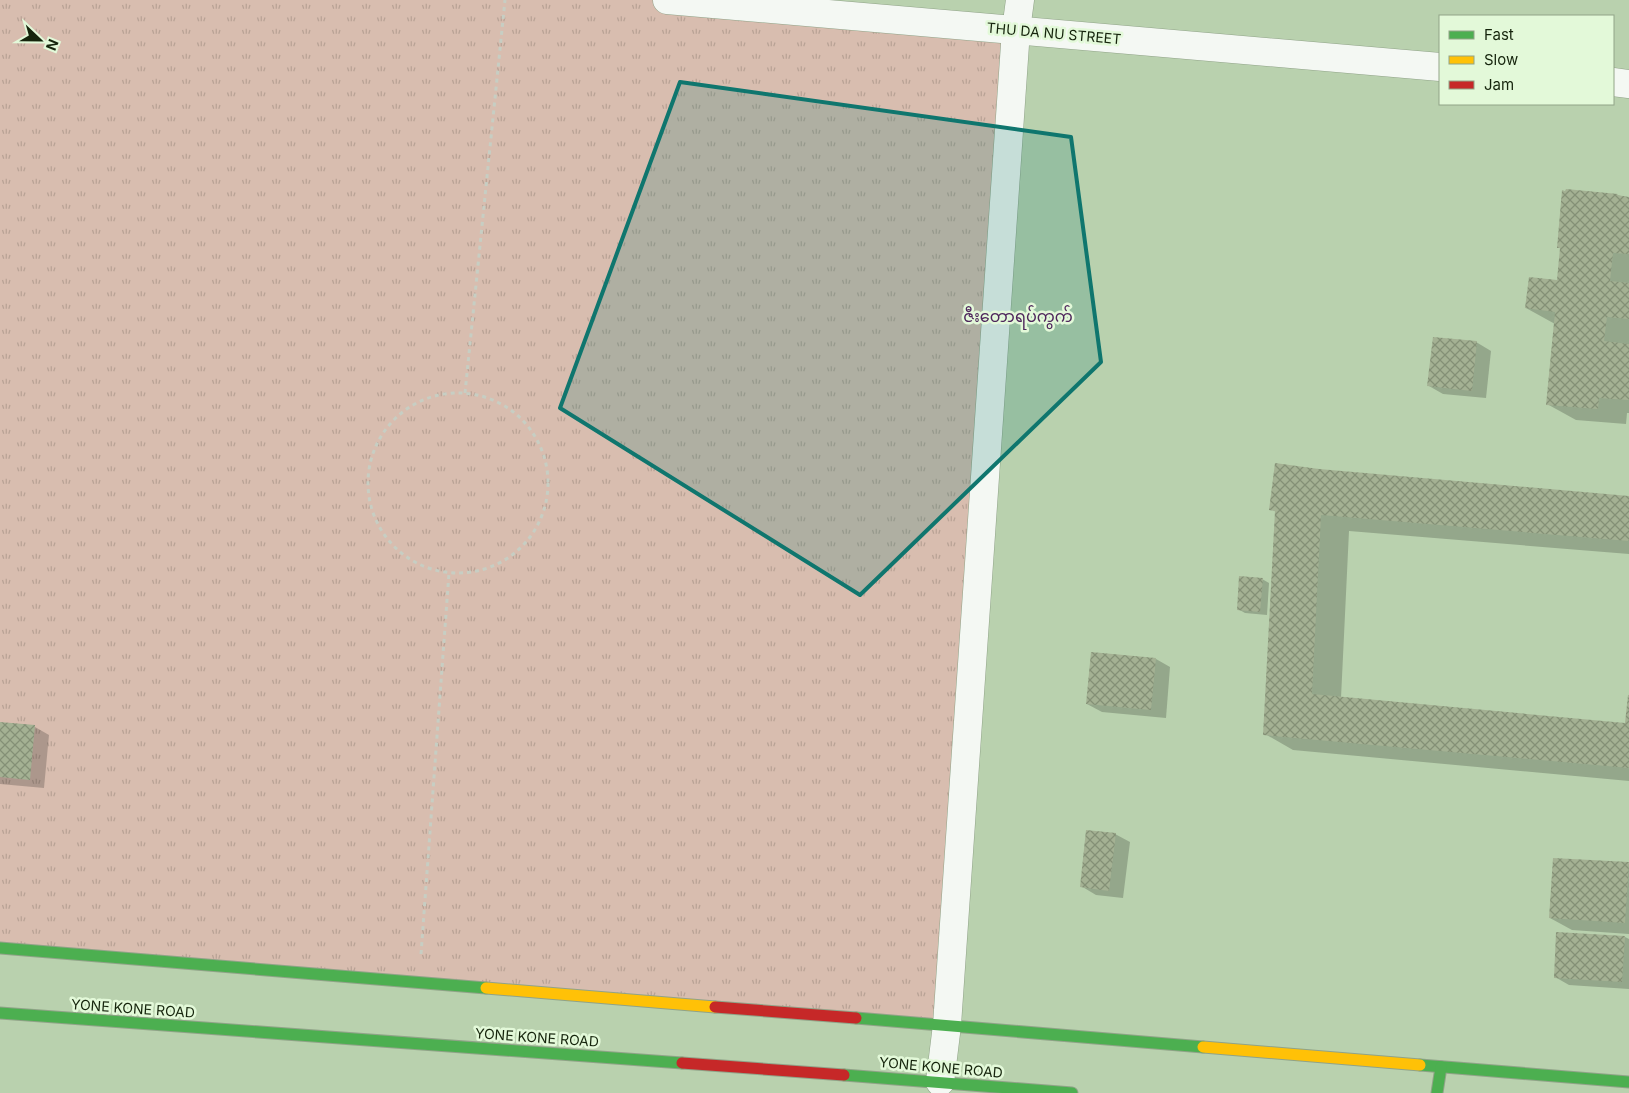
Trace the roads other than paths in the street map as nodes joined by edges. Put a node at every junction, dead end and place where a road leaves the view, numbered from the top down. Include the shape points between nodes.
1 (667, 0) edge
2 (1020, 0) edge
3 (1016, 30) junction
4 (1439, 67) edge
5 (1614, 82) edge
6 (1629, 84) edge
7 (0, 948) edge
8 (0, 1013) edge
9 (947, 1025) junction
10 (1441, 1067) junction
11 (940, 1082) junction
12 (1629, 1082) edge
13 (1072, 1093) edge
14 (1437, 1093) edge

1 - 3 street, THU DA NU STREET
2 - 3 street
3 - 4 street, THU DA NU STREET
3 - 9 street
5 - 6 street
7 - 9 street
8 - 11 street, YONE KONE ROAD
9 - 10 street
9 - 11 street
10 - 12 street
10 - 14 street
11 - 13 street, YONE KONE ROAD

